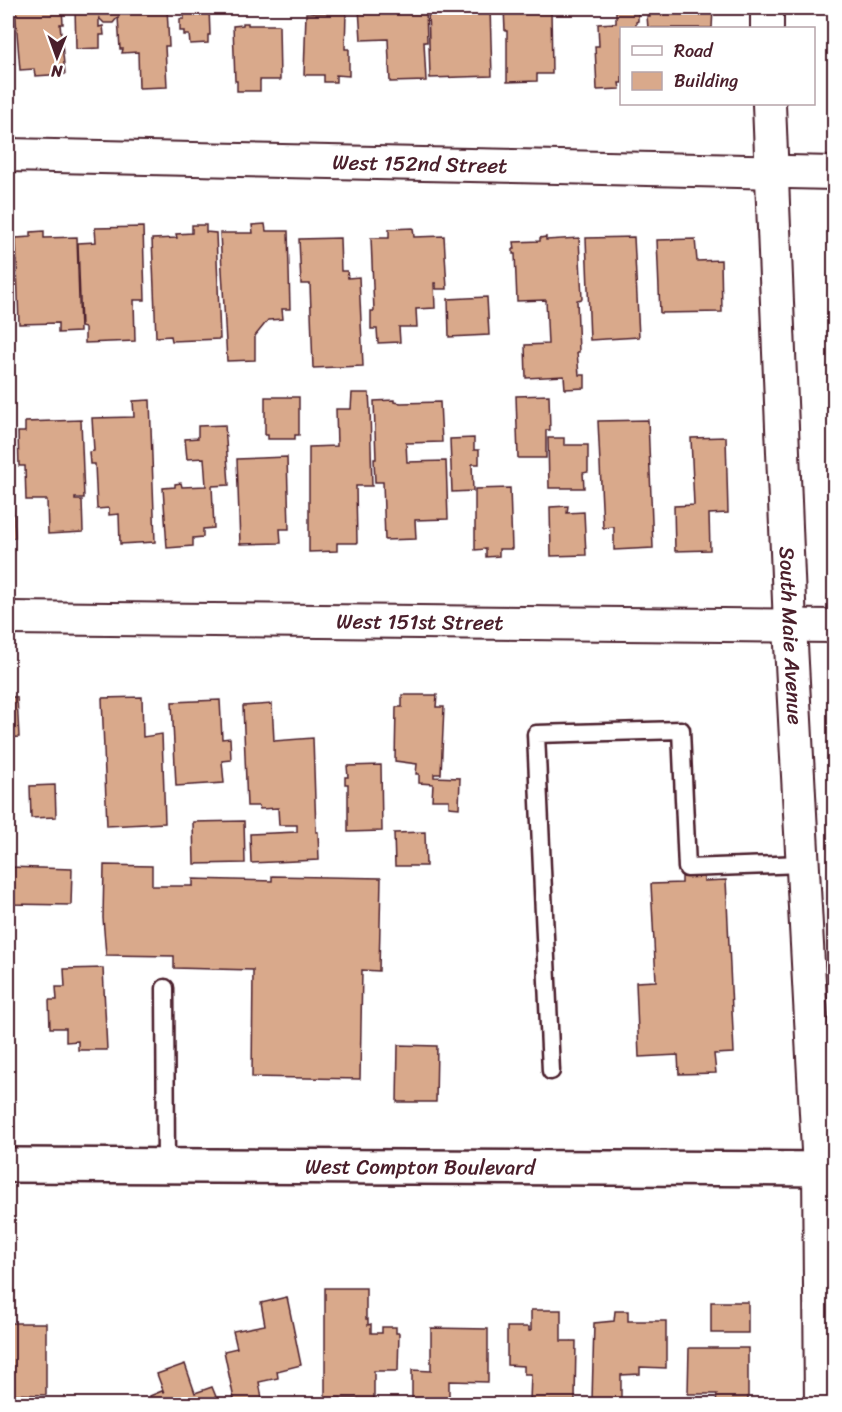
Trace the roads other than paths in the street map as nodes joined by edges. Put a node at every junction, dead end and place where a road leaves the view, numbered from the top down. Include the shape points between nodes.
1 (767, 8) edge
2 (767, 27) edge
3 (769, 105) edge
4 (8, 155) edge
5 (771, 173) junction
6 (834, 173) edge
7 (8, 618) edge
8 (790, 626) junction
9 (834, 626) edge
10 (802, 864) junction
11 (165, 988) dead end
12 (551, 1071) dead end
13 (8, 1166) edge
14 (166, 1166) junction
15 (826, 1169) edge
16 (821, 1404) edge

1 - 2 street
3 - 5 street, South Maie Avenue
4 - 5 street, West 152nd Street
5 - 6 street, West 152nd Street
5 - 8 street, South Maie Avenue
7 - 8 street, West 151st Street
8 - 9 street, West 151st Street
8 - 10 street, South Maie Avenue
10 - 12 lane via 687,868 681,730 536,734
10 - 15 street, South Maie Avenue
11 - 14 lane
13 - 14 main road, West Compton Boulevard
14 - 15 main road, West Compton Boulevard
15 - 16 street, South Maie Avenue

